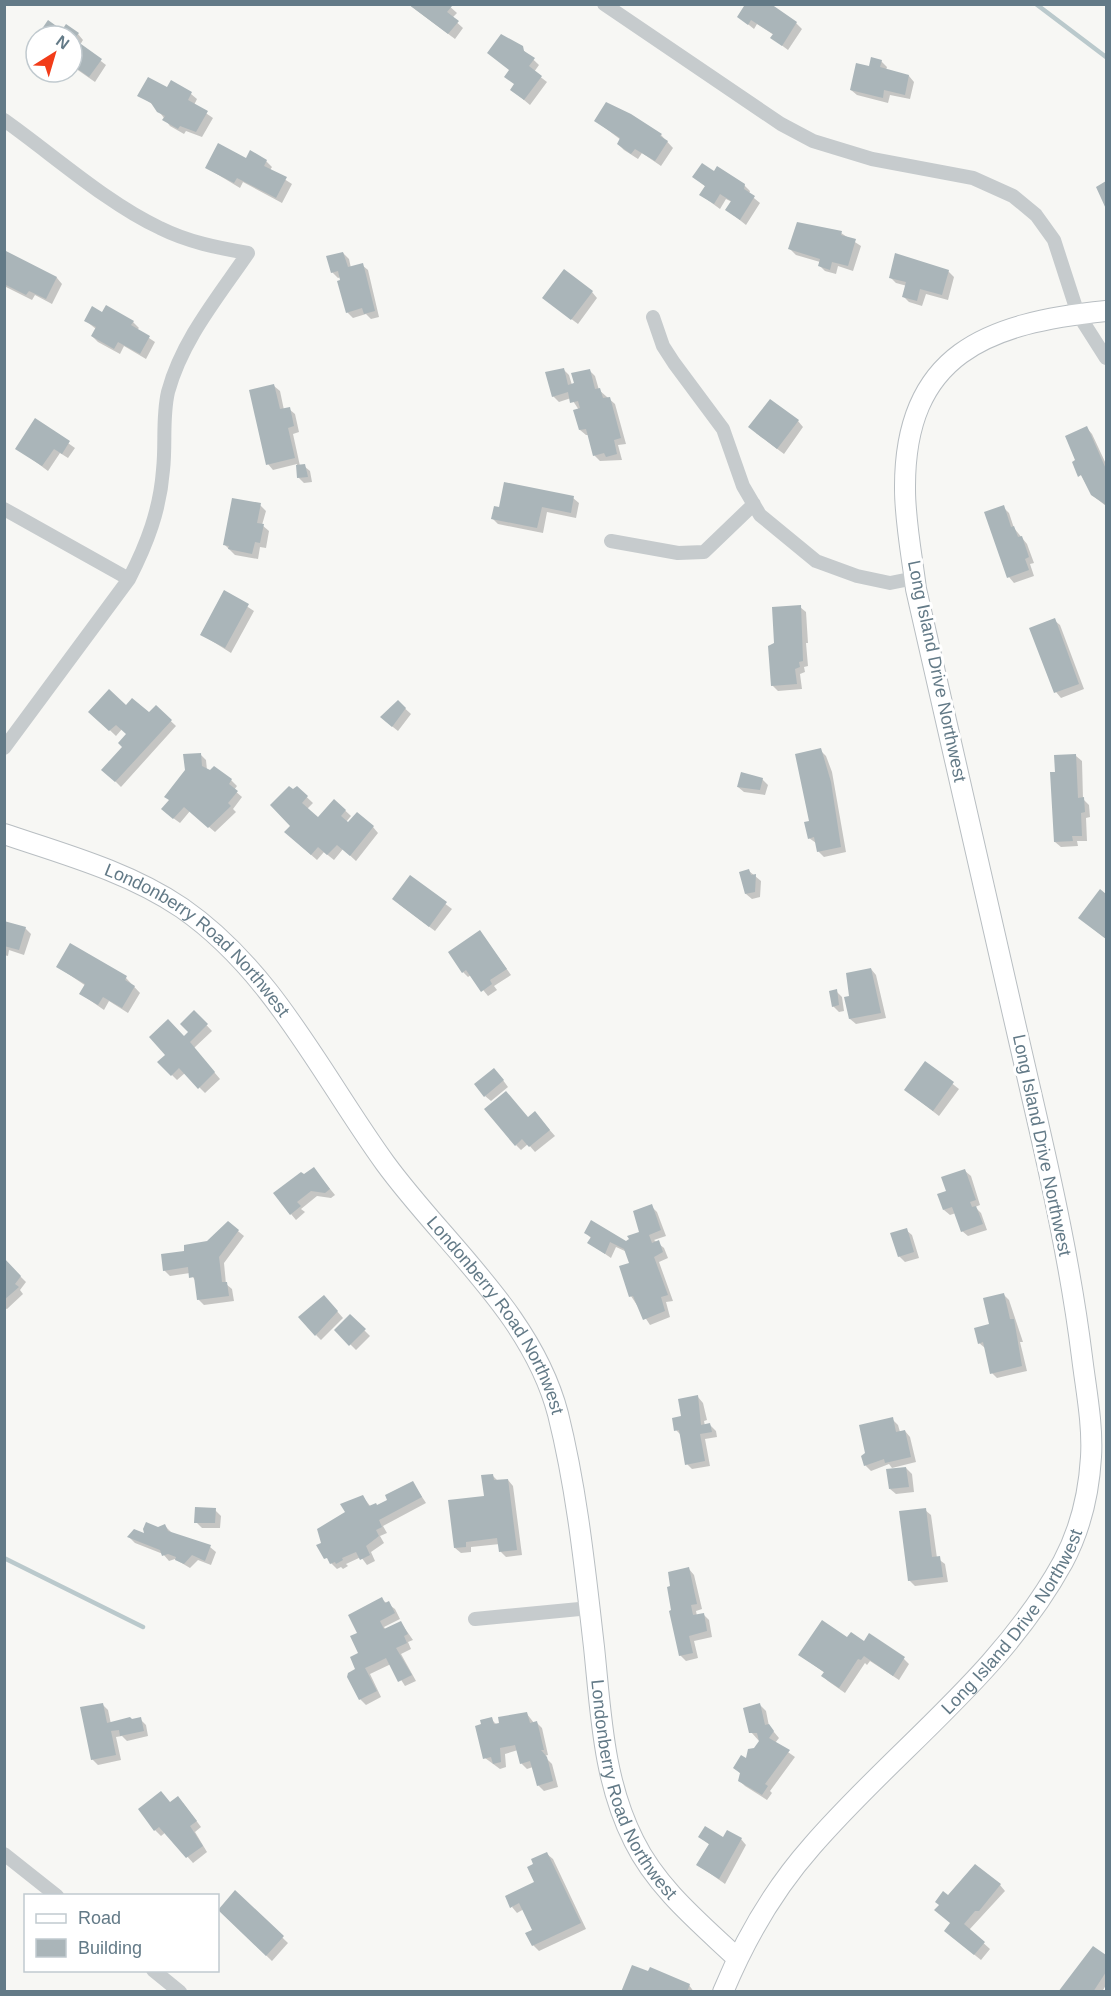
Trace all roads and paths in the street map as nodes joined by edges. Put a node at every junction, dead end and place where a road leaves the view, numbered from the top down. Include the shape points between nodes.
1 (604, 4) edge
2 (4, 120) edge
3 (1107, 311) edge
4 (1078, 314) junction
5 (653, 317) dead end
6 (1107, 358) edge
7 (754, 504) junction
8 (4, 509) edge
9 (611, 541) dead end
10 (915, 578) junction
11 (129, 579) junction
12 (4, 748) edge
13 (4, 834) edge
14 (590, 1608) junction
15 (475, 1619) dead end
16 (4, 1854) edge
17 (54, 1894) edge
18 (737, 1958) junction
19 (154, 1972) edge
20 (180, 1992) edge
21 (723, 1992) edge

1 - 4 street via 781,124 813,141 872,159 973,178 1013,196 1036,215 1054,240
2 - 11 street via 130,212 187,239 248,253 192,334 174,373 165,414 160,499 151,532
3 - 4 street, Long Island Drive Northwest
4 - 6 street
4 - 10 street, Long Island Drive Northwest via 992,334 969,345 947,363 928,389 913,423 906,454 905,491
5 - 7 street via 663,346 723,429
7 - 9 street via 704,552 678,553
7 - 10 street via 760,516 816,561 890,583
8 - 11 street
10 - 18 street, Long Island Drive Northwest via 1058,1213 1090,1418 1086,1496 1063,1562 1014,1636 809,1849 770,1901
11 - 12 street
13 - 14 street, Londonberry Road Northwest via 143,886 181,908 217,936 278,1005 386,1164 517,1326 534,1353 557,1412 565,1447
14 - 15 street
14 - 18 street, Londonberry Road Northwest via 605,1754 617,1802 635,1843 657,1877
16 - 17 street
18 - 21 street, Long Island Drive Northwest
19 - 20 street

